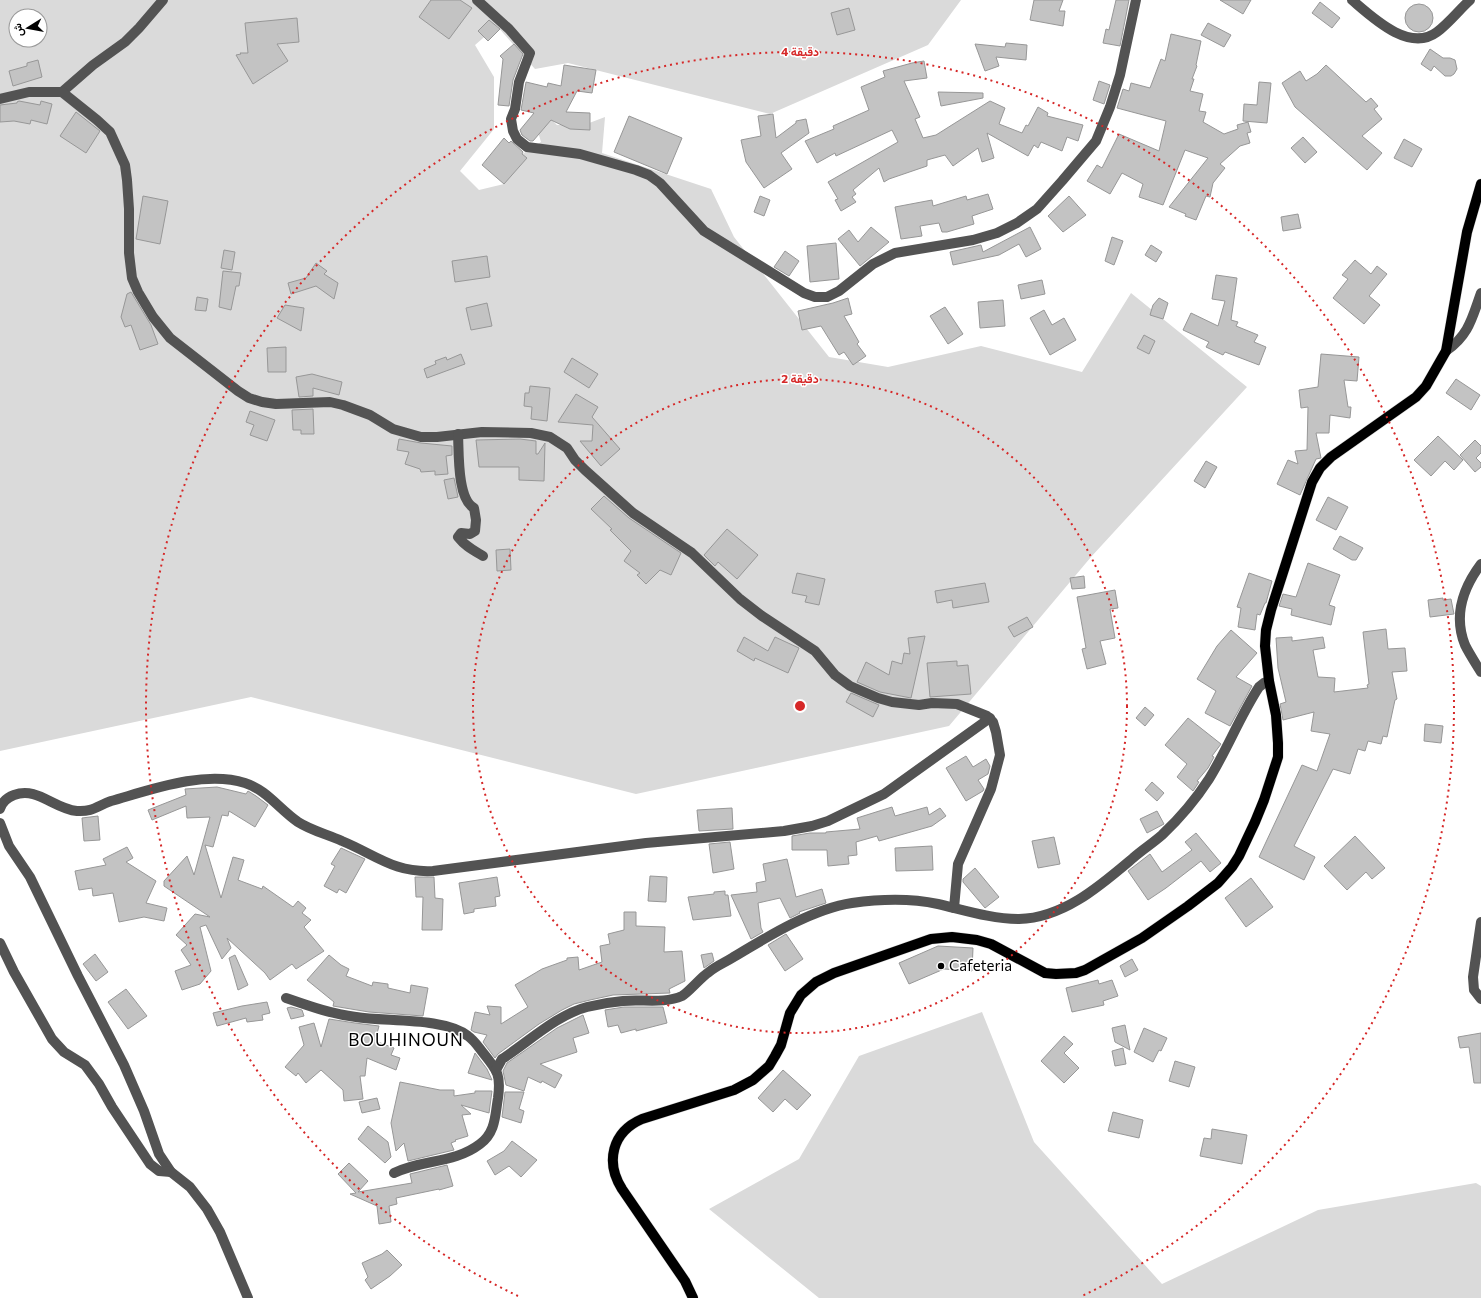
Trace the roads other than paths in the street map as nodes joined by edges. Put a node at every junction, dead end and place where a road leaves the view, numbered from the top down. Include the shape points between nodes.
1 (163, 0) edge
2 (477, 0) edge
3 (1136, 0) edge
4 (1352, 0) edge
5 (1470, 0) edge
6 (62, 92) junction
7 (0, 99) edge
8 (1481, 184) edge
9 (1481, 293) edge
10 (1446, 351) junction
11 (458, 434) junction
12 (483, 556) dead end
13 (1481, 564) edge
14 (1481, 672) edge
15 (1270, 681) junction
16 (990, 718) junction
17 (0, 809) edge
18 (0, 823) edge
19 (5, 844) edge
20 (954, 908) junction
21 (1481, 922) edge
22 (0, 943) edge
23 (286, 998) dead end
24 (1481, 999) edge
25 (496, 1070) junction
26 (171, 1172) junction
27 (394, 1173) dead end
28 (248, 1298) edge
29 (693, 1298) edge

1 - 6 street via 124,42
2 - 3 street via 509,29 530,53 519,82 511,119 517,139 527,147 580,154 649,175 660,183 704,231 804,293 815,297 827,297 839,291 873,264 895,253 973,240 997,233 1037,209 1096,141 1120,75
4 - 5 street via 1384,27 1402,36 1419,39 1436,33
6 - 7 street via 29,92
6 - 11 street via 110,132 128,180 132,278 145,305 170,338 238,391 262,402 288,405 330,402 357,410 393,429 412,435 429,437
8 - 10 main road via 1467,232
9 - 10 street via 1466,332
10 - 15 main road via 1429,381 1416,397 1331,456 1312,482 1266,630 1265,646
11 - 12 street via 462,486 465,499 474,508 476,520 475,531 470,534 461,533 458,537 469,548
11 - 16 street via 531,433 556,440 633,513 692,553 740,599 762,616 815,650 835,675 850,686 892,702 919,705 957,704
13 - 14 street via 1465,589 1460,605 1460,625 1465,645
15 - 20 street via 1259,687 1253,696 1209,779 1194,800 1161,836 1095,890 1060,909 1033,918 1007,918
15 - 29 main road via 1278,729 1278,757 1255,822 1239,856 1225,875 1204,894 1165,922 1114,955 1085,970 1071,973 1045,973 992,944 952,937 931,939 834,973 816,982 802,995 790,1013 781,1045 775,1056 769,1066 753,1080 734,1090 642,1119 624,1132 614,1152 615,1175 685,1281
16 - 17 street via 884,794 812,826 784,831 646,843 433,871 414,871 394,866 355,846 318,833 288,815 262,791 234,780 184,781 84,811 68,809 37,794 21,793 9,797
16 - 20 street via 996,732 1000,755 991,789 958,864
18 - 19 street
19 - 26 street via 30,877 121,1059 144,1111 159,1154
20 - 25 street via 921,901 884,900 850,903 824,910 774,934 718,966 698,980 686,994 671,1000 621,1001 586,1007 568,1015 502,1059
21 - 24 street via 1472,977 1474,990
22 - 26 street via 52,1039 64,1052 85,1065 150,1164 159,1171
23 - 25 street via 344,1016 451,1027 474,1040
25 - 27 street via 499,1086 496,1116 494,1125 485,1139 458,1155 429,1164 415,1165
26 - 28 street via 200,1198 211,1214

